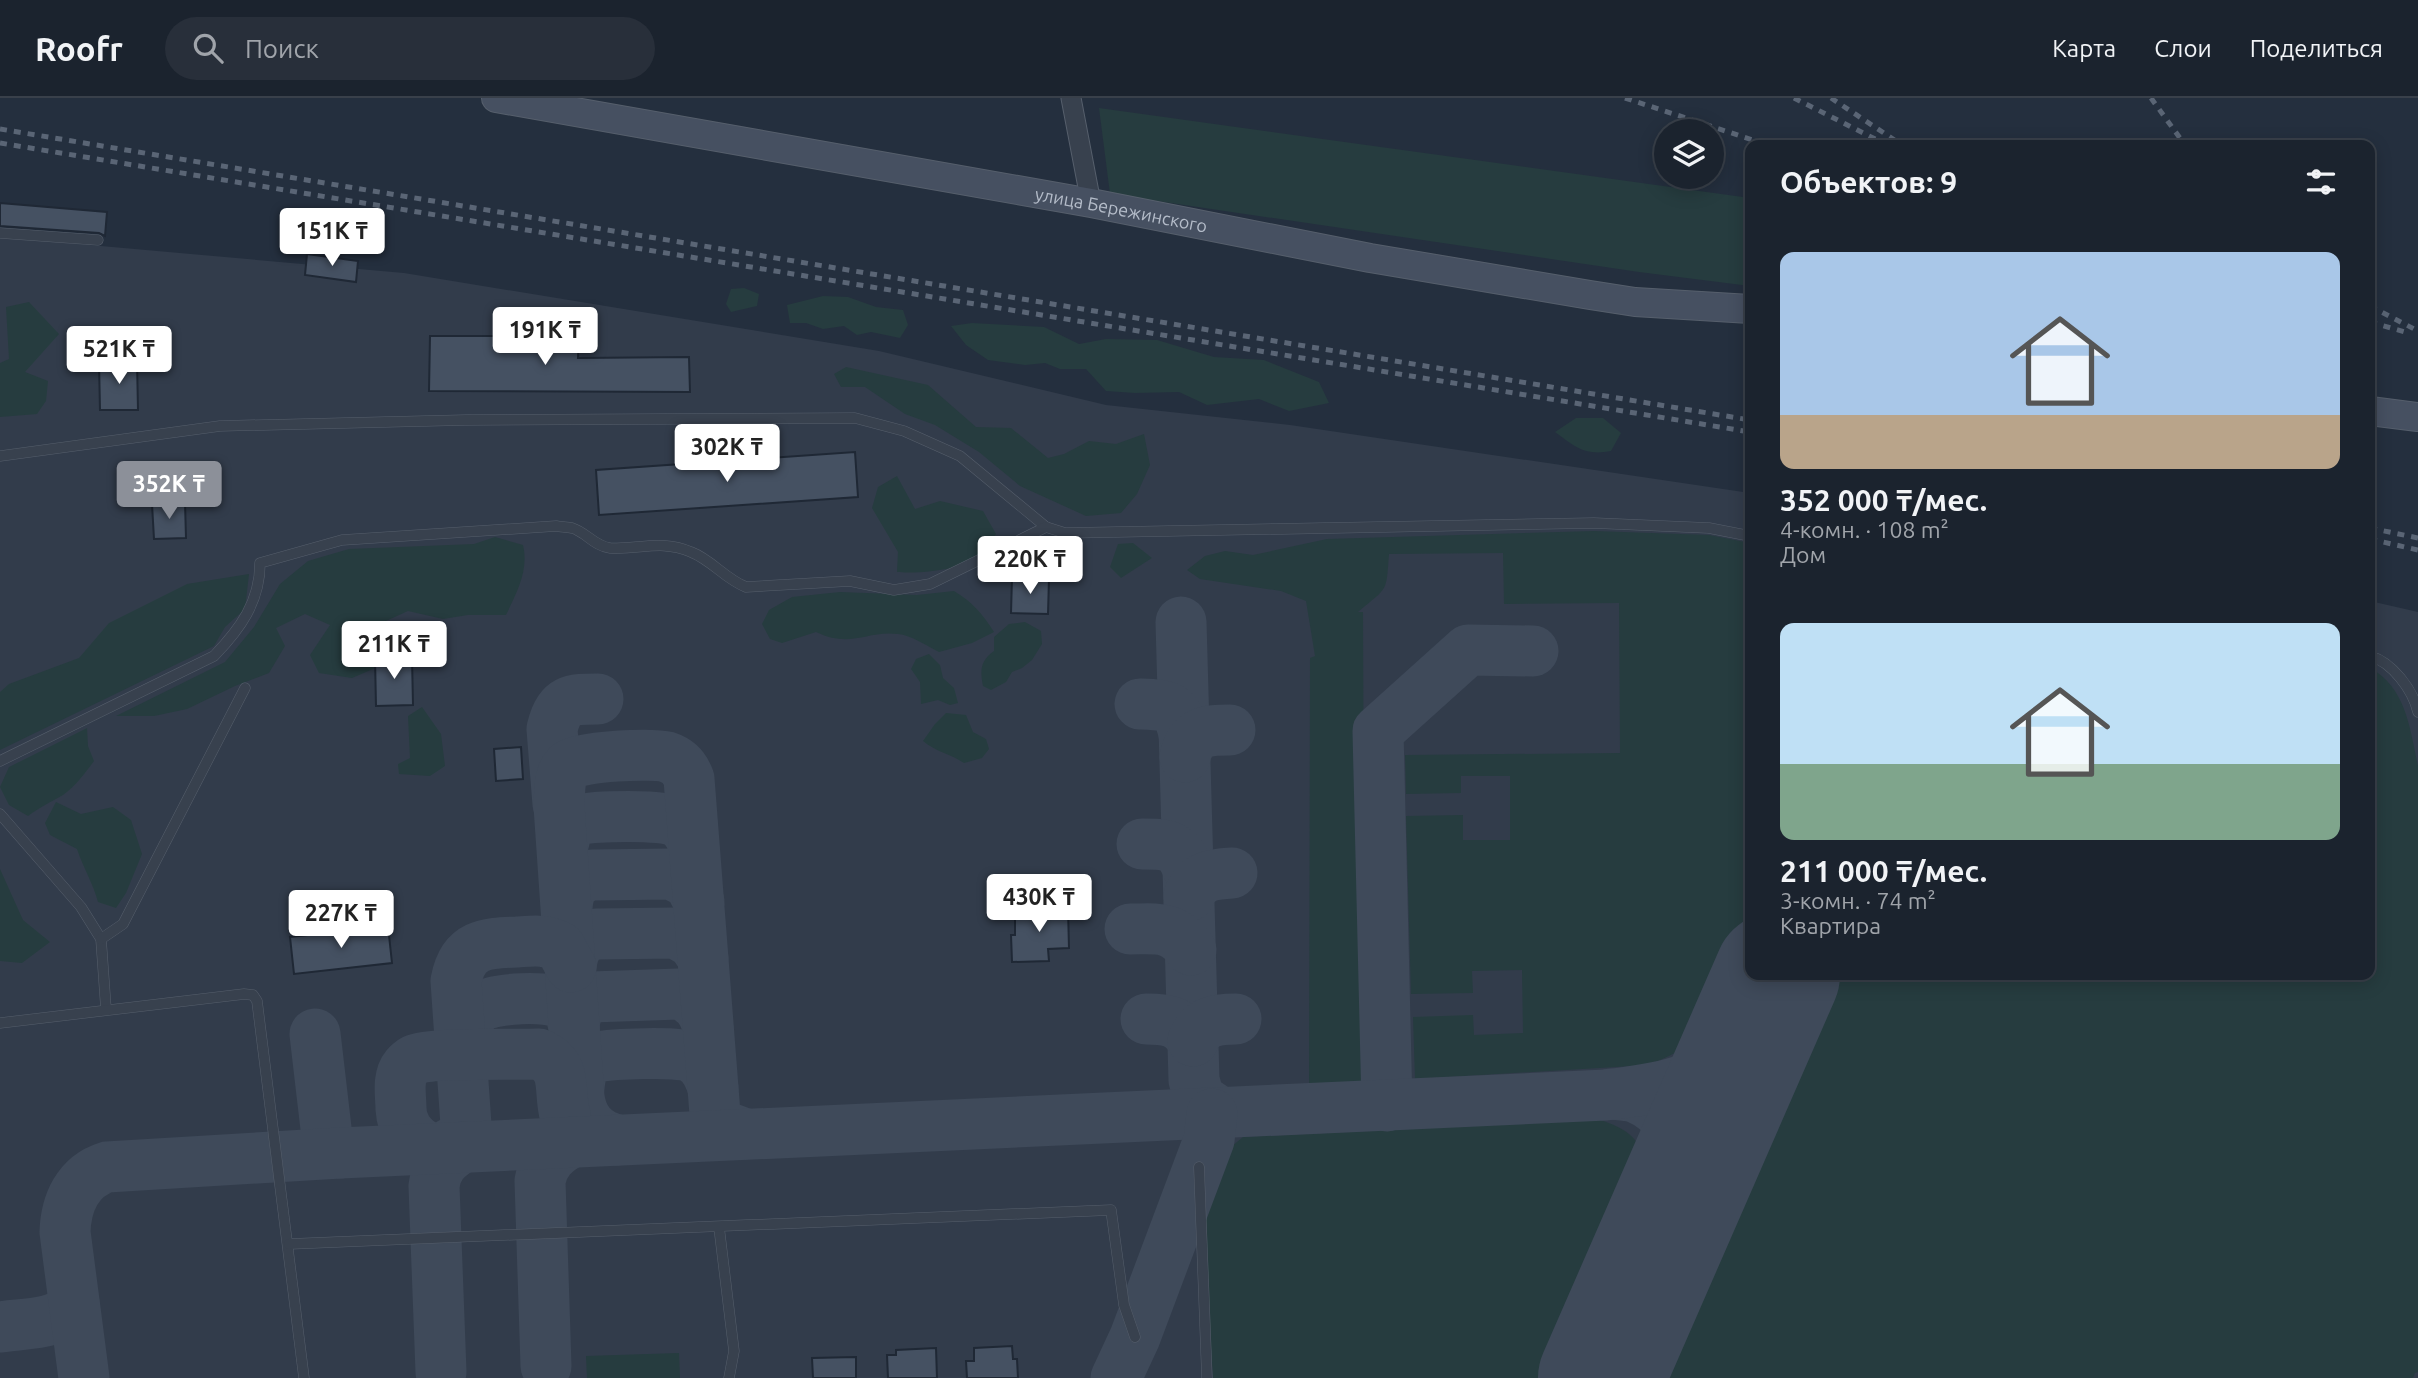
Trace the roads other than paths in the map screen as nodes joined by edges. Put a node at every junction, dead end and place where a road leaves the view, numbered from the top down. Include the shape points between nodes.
1 (496, 98) edge
2 (1071, 98) edge
3 (1091, 203) junction
4 (0, 233) edge
5 (98, 240) dead end
6 (1745, 310) edge
7 (2375, 412) edge
8 (2418, 417) edge
9 (0, 456) edge
10 (1046, 527) junction
11 (1745, 535) edge
12 (2375, 657) edge
13 (245, 688) dead end
14 (2418, 712) edge
15 (0, 761) edge
16 (0, 814) edge
17 (101, 939) junction
18 (106, 1009) junction
19 (0, 1023) edge
20 (1199, 1167) dead end
21 (719, 1227) junction
22 (289, 1244) junction
23 (1135, 1338) dead end
24 (304, 1378) edge
25 (729, 1378) edge
26 (1207, 1378) edge

1 - 3 main road, улица Бережинского
2 - 3 street
3 - 6 main road, улица Бережинского via 1370,258 1590,295
4 - 5 lane
7 - 8 main road
9 - 10 lane via 220,426 855,418 904,431 960,456
10 - 11 lane via 1065,533 1594,523 1709,528
10 - 15 lane via 930,584 894,590 850,581 746,587 690,551 667,544 610,548 595,544 574,528 556,526 342,540 260,563 255,601 214,656
12 - 14 lane via 2399,676
13 - 17 lane via 123,924
16 - 17 lane via 81,907
17 - 18 lane
18 - 19 lane
18 - 22 lane via 250,993 256,998
20 - 26 lane
21 - 22 lane
21 - 23 lane via 1111,1210 1124,1305
21 - 25 lane via 734,1351
22 - 24 lane

